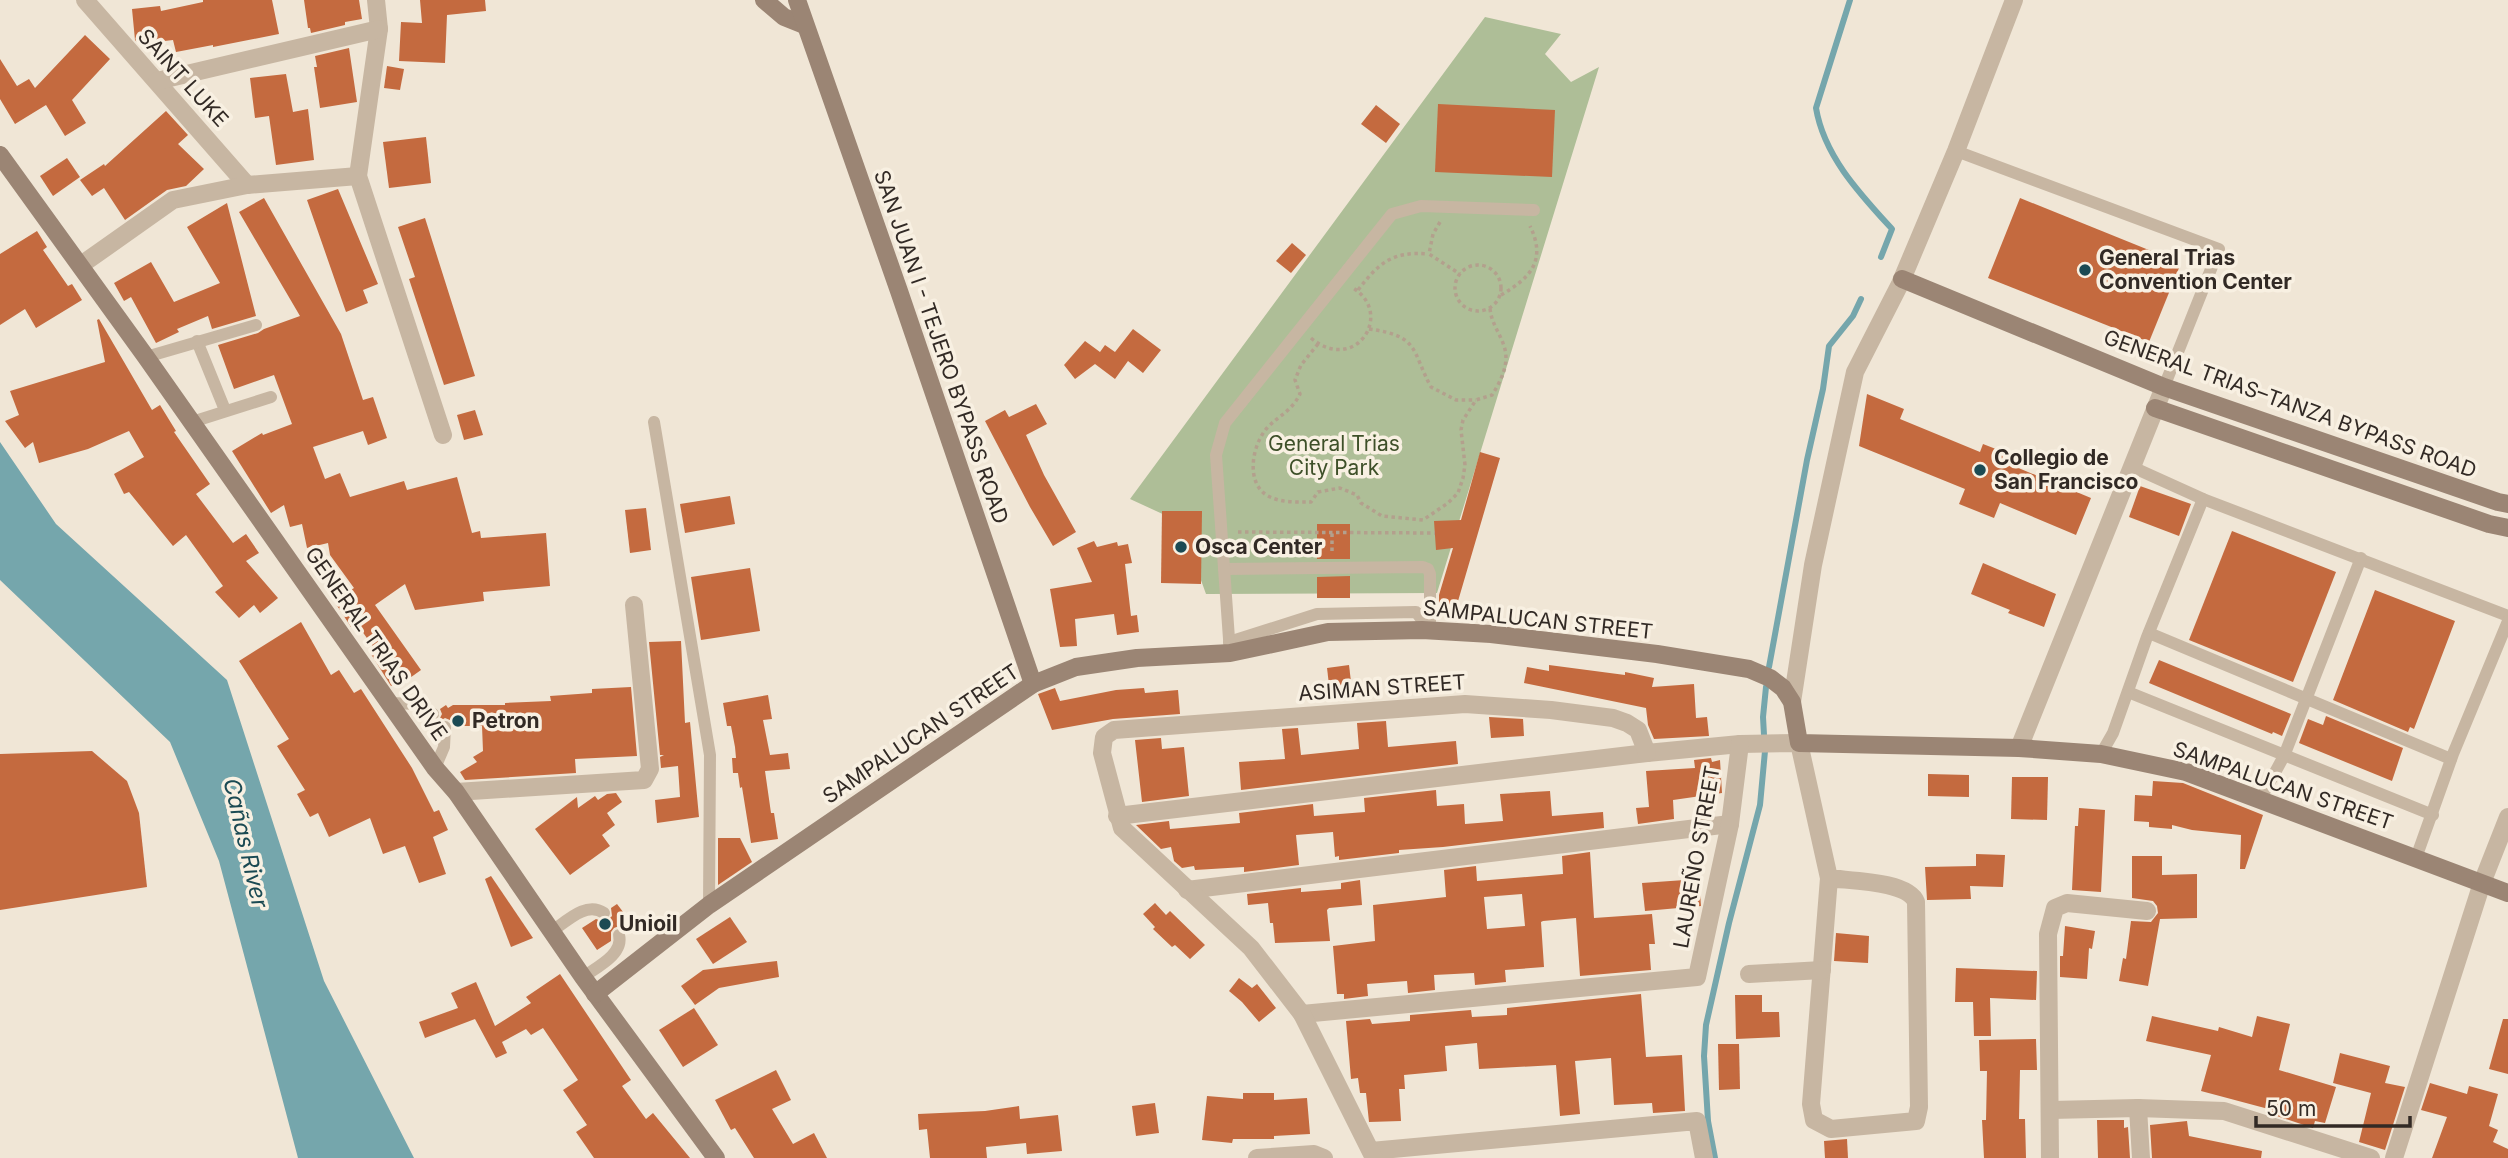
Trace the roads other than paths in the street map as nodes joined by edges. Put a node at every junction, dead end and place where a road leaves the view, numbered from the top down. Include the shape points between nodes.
1 (85, 0) edge
2 (376, 0) edge
3 (764, 0) edge
4 (797, 0) edge
5 (2014, 0) edge
6 (804, 24) junction
7 (379, 29) junction
8 (157, 81) junction
9 (1956, 151) junction
10 (0, 155) edge
11 (358, 176) junction
12 (247, 185) junction
13 (1528, 211) road end
14 (80, 265) junction
15 (1902, 279) junction
16 (256, 325) dead end
17 (197, 341) junction
18 (146, 357) junction
19 (2164, 387) junction
20 (271, 397) dead end
21 (2155, 408) junction
22 (225, 410) junction
23 (192, 422) junction
24 (654, 422) dead end
25 (443, 435) dead end
26 (2130, 466) junction
27 (2203, 499) junction
28 (2508, 504) edge
29 (2508, 528) edge
30 (2361, 558) junction
31 (1224, 569) junction
32 (634, 605) dead end
33 (2508, 618) edge
34 (1430, 630) junction
35 (2149, 633) junction
36 (1230, 647) junction
37 (1033, 684) junction
38 (2128, 692) junction
39 (2306, 698) junction
40 (1792, 702) junction
41 (389, 703) junction
42 (433, 713) dead end
43 (445, 727) dead end
44 (1799, 743) junction
45 (1740, 744) junction
46 (2019, 748) junction
47 (1647, 753) junction
48 (2101, 754) junction
49 (2284, 756) junction
50 (2451, 759) junction
51 (435, 768) junction
52 (456, 792) junction
53 (2262, 798) junction
54 (2433, 815) junction
55 (1117, 816) junction
56 (2508, 817) edge
57 (1730, 824) junction
58 (2416, 858) junction
59 (1829, 878) junction
60 (2482, 883) junction
61 (1187, 890) junction
62 (2508, 893) edge
63 (709, 905) junction
64 (2147, 911) dead end
65 (604, 913) dead end
66 (551, 932) junction
67 (619, 935) dead end
68 (618, 950) junction
69 (632, 965) junction
70 (1822, 970) junction
71 (1749, 974) dead end
72 (583, 977) junction
73 (595, 994) junction
74 (1302, 1014) junction
75 (2138, 1108) junction
76 (2051, 1110) junction
77 (1373, 1155) edge
78 (716, 1158) edge
79 (1257, 1158) edge
80 (1324, 1158) edge
81 (1704, 1158) edge
82 (2050, 1158) edge
83 (2141, 1158) edge
84 (2371, 1158) edge
85 (2394, 1158) edge

1 - 8 street, SAINT LUKE
2 - 7 street
3 - 6 street via 784,17
4 - 6 street
5 - 9 street
6 - 37 street, SAN JUAN I - TEJERO BYPASS ROAD
7 - 8 street
7 - 11 street
8 - 12 street, SAINT LUKE
9 - 15 street
9 - 19 lane via 2219,249
10 - 14 street, GENERAL TRIAS DRIVE
11 - 12 street
11 - 25 street
12 - 14 street via 173,200
13 - 31 lane via 1420,206 1392,214 1225,424 1216,455
14 - 18 street, GENERAL TRIAS DRIVE
15 - 19 street, GENERAL TRIAS–TANZA BYPASS ROAD
15 - 40 street via 1855,372 1812,565
16 - 17 lane
17 - 18 lane
17 - 22 lane
18 - 23 street, GENERAL TRIAS DRIVE
19 - 21 street
19 - 28 street, GENERAL TRIAS–TANZA BYPASS ROAD
20 - 22 lane
21 - 26 street
21 - 29 street
22 - 23 lane
23 - 41 street, GENERAL TRIAS DRIVE
24 - 63 lane via 710,755
26 - 27 lane
26 - 46 street
27 - 30 lane
27 - 35 lane
30 - 33 lane
30 - 39 lane
31 - 34 lane via 1423,567 1430,574
31 - 36 lane
32 - 52 street via 648,776 644,780
33 - 50 lane
34 - 36 street, SAMPALUCAN STREET via 1328,632
34 - 40 street, SAMPALUCAN STREET via 1723,663 1770,678
35 - 38 lane
35 - 39 lane
36 - 37 street, SAMPALUCAN STREET via 1076,667
37 - 63 street, SAMPALUCAN STREET
38 - 48 lane
38 - 49 lane
39 - 49 lane
39 - 50 lane
40 - 44 street
41 - 42 lane via 419,704
41 - 51 street, GENERAL TRIAS DRIVE
43 - 51 lane via 444,747
44 - 45 street
44 - 46 street, SAMPALUCAN STREET
44 - 59 street
45 - 47 street
45 - 57 street, LAUREÑO STREET
46 - 48 street, SAMPALUCAN STREET
47 - 55 street
47 - 55 street, ASIMAN STREET via 1637,730 1613,718 1465,704 1114,730 1104,737 1102,752
48 - 53 street, SAMPALUCAN STREET via 2186,772
49 - 53 lane
49 - 54 lane
50 - 54 lane
51 - 52 street, GENERAL TRIAS DRIVE
52 - 66 street, GENERAL TRIAS DRIVE
53 - 58 street, SAMPALUCAN STREET
54 - 58 lane
55 - 61 street via 1127,836
56 - 60 street
57 - 61 street
57 - 74 street, LAUREÑO STREET via 1697,977
58 - 60 street, SAMPALUCAN STREET
59 - 70 street
59 - 70 street via 1902,888 1916,902 1916,1121 1830,1129 1814,1120 1811,1104
60 - 62 street, SAMPALUCAN STREET
60 - 85 street
61 - 74 street via 1251,948
63 - 69 street, SAMPALUCAN STREET
64 - 76 street via 2067,903 2055,908 2048,934
65 - 66 lane via 587,908
66 - 72 street, GENERAL TRIAS DRIVE
67 - 68 lane
68 - 69 lane
68 - 72 lane
69 - 73 street, SAMPALUCAN STREET
70 - 71 street
72 - 73 street, GENERAL TRIAS DRIVE
73 - 78 street, GENERAL TRIAS DRIVE
74 - 77 street
75 - 76 street
75 - 83 street
75 - 84 street via 2224,1111
76 - 82 street
77 - 81 street via 1697,1121
79 - 80 street via 1314,1154

